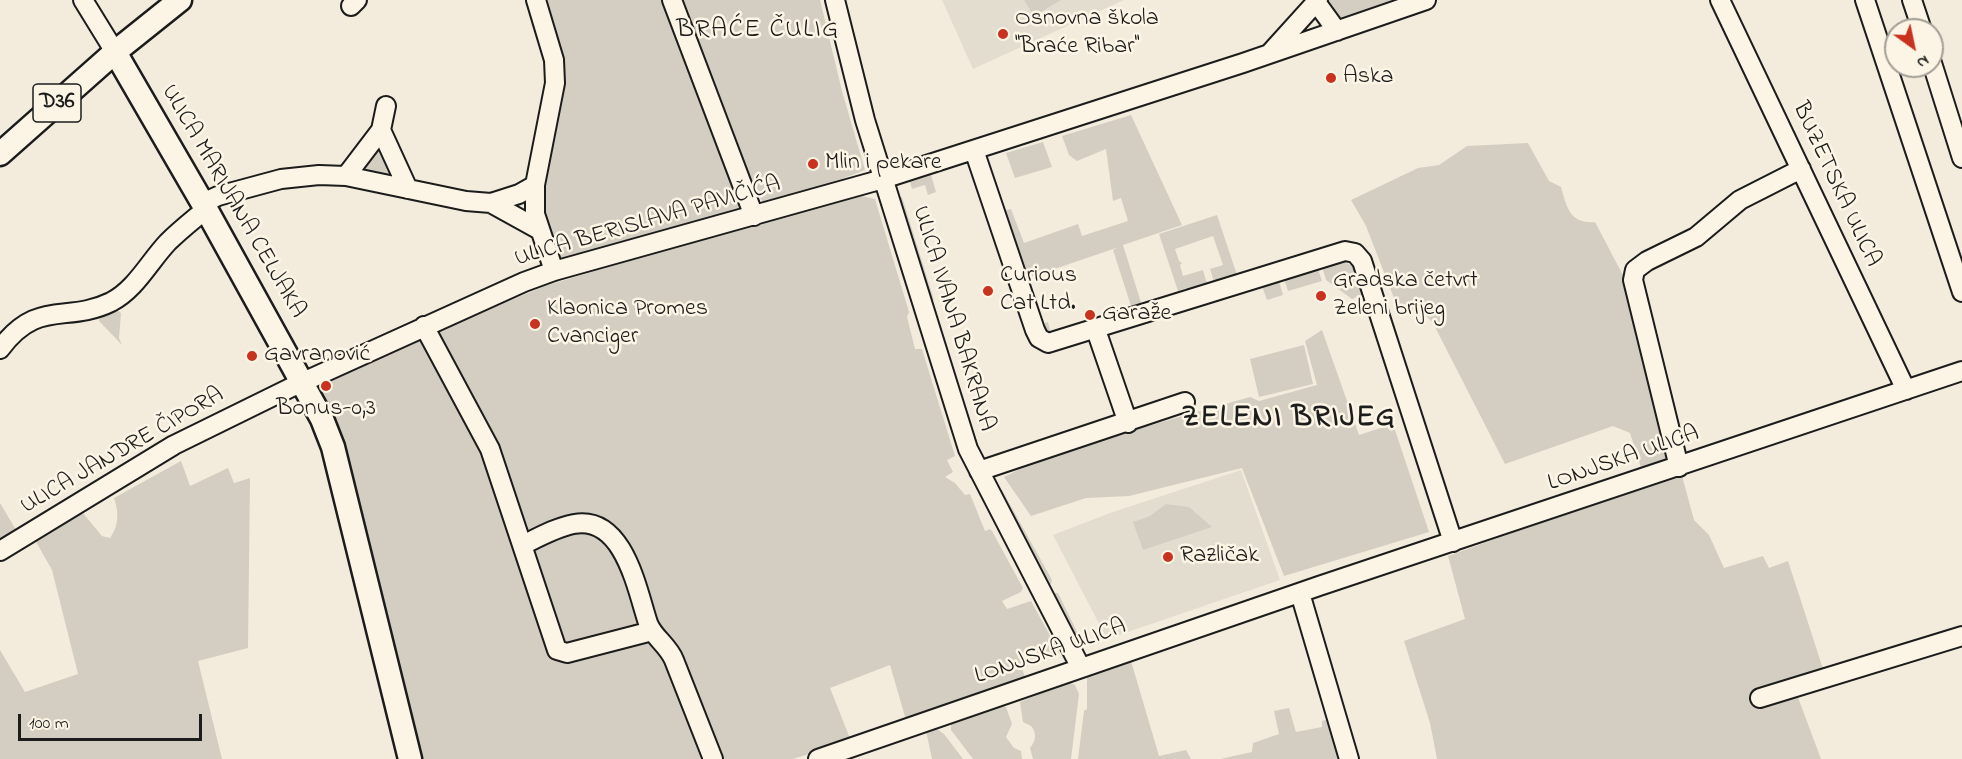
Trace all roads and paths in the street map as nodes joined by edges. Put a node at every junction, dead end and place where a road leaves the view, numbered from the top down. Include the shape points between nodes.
1 (83, 0) edge
2 (180, 0) edge
3 (536, 0) edge
4 (672, 0) edge
5 (834, 0) edge
6 (1426, 0) edge
7 (1720, 0) edge
8 (1865, 0) edge
9 (1912, 0) edge
10 (1317, 1) edge
11 (1918, 18) edge
12 (1337, 31) junction
13 (115, 52) junction
14 (1269, 54) junction
15 (1937, 78) edge
16 (386, 106) dead end
17 (381, 130) junction
18 (974, 150) junction
19 (0, 154) edge
20 (1962, 158) edge
21 (1801, 169) junction
22 (346, 176) junction
23 (883, 179) junction
24 (536, 185) junction
25 (408, 189) junction
26 (490, 202) junction
27 (205, 206) junction
28 (754, 216) junction
29 (538, 229) junction
30 (554, 271) junction
31 (1962, 292) edge
32 (424, 326) junction
33 (1096, 330) junction
34 (0, 349) edge
35 (1962, 371) edge
36 (303, 382) junction
37 (1906, 390) junction
38 (1185, 402) dead end
39 (1128, 423) junction
40 (1679, 467) junction
41 (979, 471) junction
42 (1453, 542) junction
43 (523, 545) junction
44 (0, 550) edge
45 (1300, 593) junction
46 (652, 631) junction
47 (1962, 636) edge
48 (1081, 668) junction
49 (1760, 698) dead end
50 (410, 759) edge
51 (713, 759) edge
52 (818, 759) edge
53 (1349, 759) edge

1 - 13 street
2 - 13 main road, D36
3 - 24 street via 554,60 555,83
4 - 28 street
5 - 23 street, ULICA IVANA BAKRANA
6 - 12 street, ULICA BERISLAVA PAVIČIĆA
7 - 21 street, BUZETSKA ULICA
8 - 31 street
9 - 11 street
10 - 12 street
10 - 14 street
12 - 14 street, ULICA BERISLAVA PAVIČIĆA
13 - 19 main road, D36
13 - 27 main road, ULICA MARIJANA CELJAKA
14 - 18 street, ULICA BERISLAVA PAVIČIĆA
15 - 20 street
16 - 17 street
17 - 22 street
17 - 25 street
18 - 23 street, ULICA BERISLAVA PAVIČIĆA
18 - 33 street via 1039,338 1052,344
21 - 37 street, BUZETSKA ULICA
21 - 40 street via 1740,200 1696,237 1635,270 1633,280
22 - 25 street
22 - 27 street via 281,179 219,196
23 - 28 street, ULICA BERISLAVA PAVIČIĆA
23 - 41 street, ULICA IVANA BAKRANA via 968,449
24 - 26 street
24 - 29 street
25 - 26 street
26 - 29 street
27 - 34 street via 124,294 89,309 40,315 13,333
27 - 36 main road, ULICA MARIJANA CELJAKA
28 - 30 street, ULICA BERISLAVA PAVIČIĆA
29 - 30 street
30 - 32 street, ULICA BERISLAVA PAVIČIĆA
32 - 36 street, ULICA BERISLAVA PAVIČIĆA
32 - 43 street via 490,449
33 - 39 street
33 - 42 street via 1345,251 1355,253 1362,261
35 - 37 street, LONJSKA ULICA
36 - 44 street, ULICA JANDRE ČIPORA via 165,450
36 - 50 main road, ULICA MARIJANA CELJAKA via 333,447
37 - 40 street, LONJSKA ULICA
38 - 39 street, ULICA IVANA BAKRANA
39 - 41 street, ULICA IVANA BAKRANA
40 - 42 street, LONJSKA ULICA
41 - 48 street, ULICA IVANA BAKRANA
42 - 45 street, LONJSKA ULICA
43 - 46 street via 574,524 601,529 617,543 629,564
43 - 46 street via 560,653
45 - 48 street, LONJSKA ULICA
45 - 53 street
46 - 51 street via 670,650
47 - 49 street
48 - 52 street, LONJSKA ULICA

